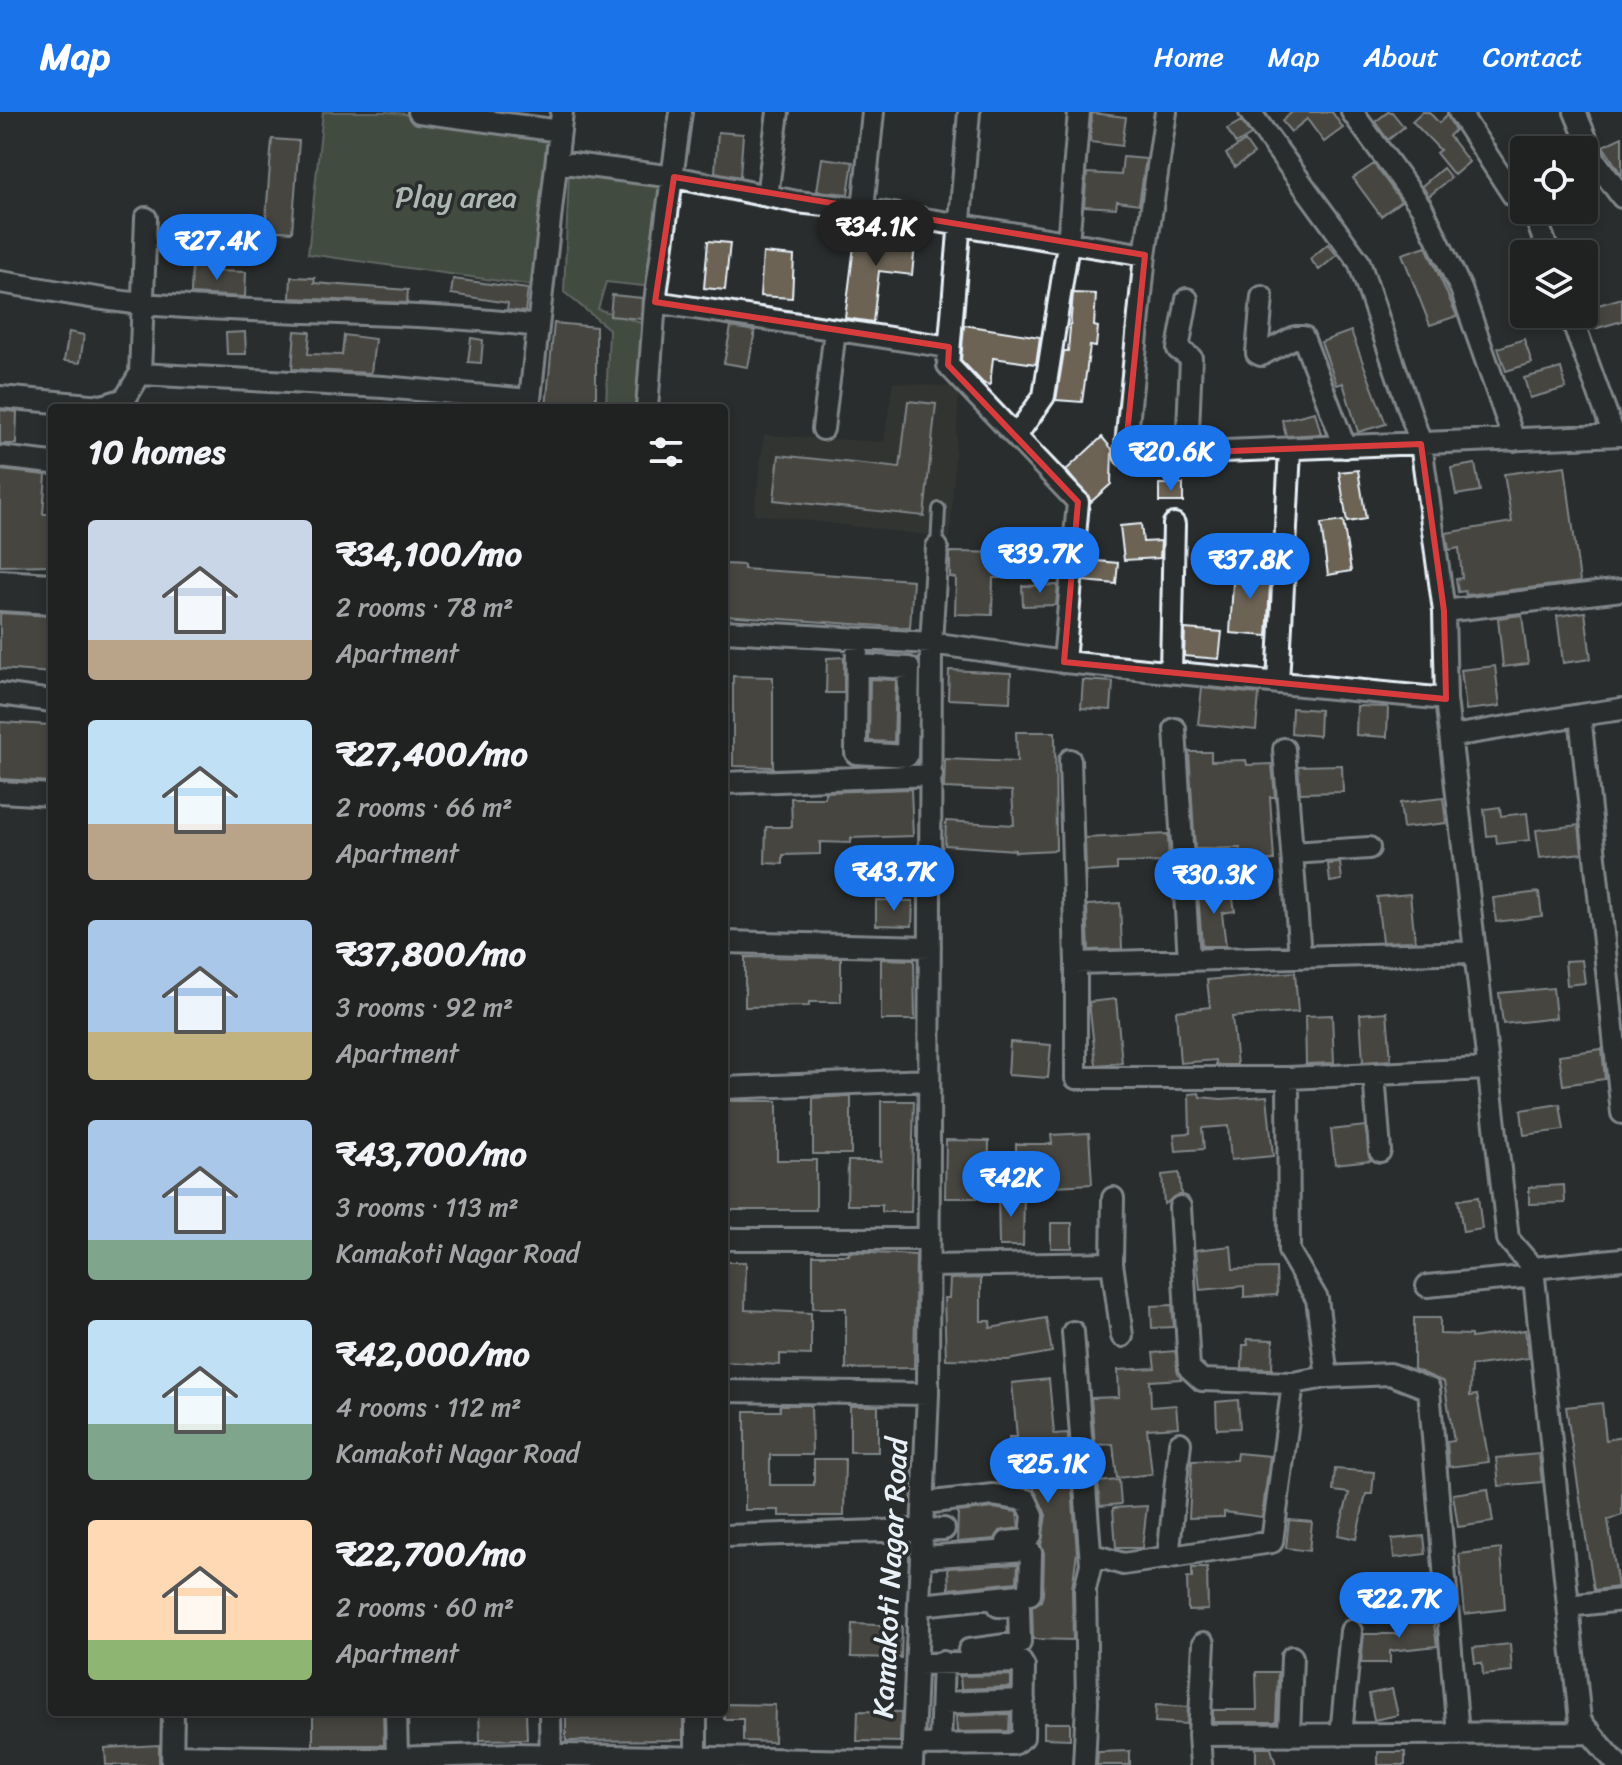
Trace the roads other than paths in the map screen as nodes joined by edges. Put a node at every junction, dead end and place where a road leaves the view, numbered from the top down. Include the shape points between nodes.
1 (419, 112) edge
2 (681, 112) edge
3 (778, 112) edge
4 (873, 112) edge
5 (969, 112) edge
6 (1079, 112) edge
7 (1166, 112) edge
8 (1250, 112) edge
9 (1352, 112) edge
10 (1459, 112) edge
11 (1575, 112) edge
12 (561, 122) edge
13 (1582, 136) edge
14 (557, 162) junction
15 (1598, 173) edge
16 (674, 177) junction
17 (1510, 190) edge
18 (767, 196) junction
19 (1622, 197) edge
20 (863, 209) junction
21 (146, 218) dead end
22 (961, 225) junction
23 (1068, 244) junction
24 (1145, 255) junction
25 (0, 282) edge
26 (1262, 297) dead end
27 (1187, 299) dead end
28 (655, 302) junction
29 (143, 304) junction
30 (538, 326) junction
31 (1576, 328) edge
32 (835, 330) junction
33 (949, 347) junction
34 (140, 374) junction
35 (0, 397) edge
36 (79, 404) edge
37 (109, 404) edge
38 (529, 404) edge
39 (647, 404) edge
40 (823, 429) dead end
41 (1618, 435) edge
42 (1016, 436) junction
43 (1514, 440) junction
44 (1421, 444) junction
45 (1345, 447) junction
46 (1290, 450) junction
47 (1187, 454) junction
48 (0, 457) edge
49 (48, 463) edge
50 (939, 509) dead end
51 (1174, 524) dead end
52 (937, 547) joint
53 (0, 581) edge
54 (48, 584) edge
55 (1622, 590) edge
56 (0, 600) edge
57 (48, 603) edge
58 (1444, 611) junction
59 (728, 631) edge
60 (857, 639) junction
61 (931, 643) junction
62 (1064, 662) junction
63 (857, 665) junction
64 (1171, 671) junction
65 (1278, 683) junction
66 (0, 694) edge
67 (910, 696) junction
68 (932, 696) junction
69 (1446, 699) junction
70 (48, 700) edge
71 (1622, 709) edge
72 (1580, 715) junction
73 (910, 724) junction
74 (932, 724) junction
75 (1175, 729) dead end
76 (1452, 736) junction
77 (1284, 749) dead end
78 (904, 756) junction
79 (1070, 760) dead end
80 (932, 775) junction
81 (904, 777) junction
82 (728, 783) edge
83 (0, 792) edge
84 (48, 795) edge
85 (0, 802) edge
86 (48, 806) edge
87 (1369, 848) dead end
88 (1292, 853) junction
89 (728, 942) edge
90 (930, 947) junction
91 (1474, 952) junction
92 (1300, 956) junction
93 (1189, 960) junction
94 (1076, 963) junction
95 (1486, 1069) junction
96 (1374, 1074) junction
97 (1288, 1078) junction
98 (929, 1080) junction
99 (728, 1088) edge
100 (1622, 1113) edge
101 (1380, 1151) dead end
102 (1113, 1198) dead end
103 (1180, 1207) dead end
104 (728, 1239) edge
105 (928, 1239) junction
106 (1622, 1259) edge
107 (1112, 1263) junction
108 (928, 1266) junction
109 (1533, 1272) junction
110 (1427, 1286) dead end
111 (1073, 1332) dead end
112 (1122, 1336) dead end
113 (1327, 1377) junction
114 (1293, 1383) junction
115 (728, 1391) edge
116 (928, 1394) junction
117 (1180, 1443) dead end
118 (933, 1527) junction
119 (728, 1536) edge
120 (1168, 1558) junction
121 (1091, 1564) junction
122 (1622, 1600) edge
123 (1568, 1606) junction
124 (920, 1609) junction
125 (1351, 1631) dead end
126 (1204, 1643) dead end
127 (1292, 1657) dead end
128 (917, 1660) junction
129 (943, 1662) junction
130 (1024, 1700) junction
131 (942, 1703) junction
132 (173, 1716) edge
133 (396, 1716) edge
134 (550, 1716) edge
135 (696, 1716) edge
136 (1591, 1733) junction
137 (1458, 1734) junction
138 (1199, 1735) junction
139 (1289, 1735) junction
140 (1341, 1735) junction
141 (940, 1745) junction
142 (696, 1756) junction
143 (912, 1757) edge
144 (397, 1758) junction
145 (172, 1760) edge
146 (551, 1760) edge
147 (1084, 1765) edge
148 (1201, 1765) edge
149 (1618, 1765) edge

1 - 12 street
2 - 16 street
3 - 18 street
4 - 20 street
5 - 22 street
6 - 23 street
7 - 24 street
8 - 44 street via 1359,262
9 - 43 street via 1422,208 1461,289
10 - 17 street
11 - 13 street
12 - 14 street
14 - 16 street
14 - 30 street
15 - 19 street
16 - 18 street
16 - 28 street
18 - 20 street
20 - 22 street
21 - 29 street
22 - 23 street
22 - 33 street
23 - 24 street
23 - 42 street via 1044,396
24 - 47 street via 1125,455
25 - 29 street
26 - 45 street via 1257,353 1303,337
27 - 47 street via 1178,349 1191,358
28 - 32 street
28 - 39 street
29 - 30 street via 380,317 451,315
29 - 34 street
30 - 38 street
31 - 41 street
32 - 33 street
32 - 40 street
33 - 42 street via 948,365
34 - 37 street via 125,399
34 - 38 street via 383,387
35 - 36 street
41 - 43 street
42 - 62 street via 1078,502
43 - 44 street
44 - 45 street
44 - 58 street
45 - 46 street
46 - 47 street
46 - 65 street
48 - 49 street
50 - 52 lane
51 - 64 street
52 - 61 street, Kamakoti Nagar Road
53 - 54 street
55 - 58 street
56 - 57 street
58 - 69 street
59 - 60 street
60 - 61 street
60 - 63 street
61 - 62 street
61 - 68 street, Kamakoti Nagar Road
62 - 64 street
63 - 67 street via 908,667
63 - 78 street via 857,754
64 - 65 street
65 - 69 street
66 - 70 street
67 - 68 street
67 - 73 street
68 - 74 street, Kamakoti Nagar Road
69 - 76 street
71 - 72 street
72 - 76 street
72 - 100 street
73 - 74 street
73 - 78 street via 910,752
74 - 80 street, Kamakoti Nagar Road
75 - 93 street
76 - 91 street
77 - 88 street
78 - 81 street
79 - 94 street
80 - 81 street
80 - 90 street, Kamakoti Nagar Road
81 - 82 street
83 - 84 street
85 - 86 street
87 - 88 street
88 - 92 street
89 - 90 street
90 - 98 street, Kamakoti Nagar Road
91 - 92 street
91 - 95 street
92 - 93 street
93 - 94 street
94 - 97 street via 1076,1078
95 - 96 street
95 - 109 street via 1508,1239
96 - 97 street
96 - 101 street
97 - 113 street via 1289,1251 1317,1299
98 - 99 street
98 - 105 street, Kamakoti Nagar Road
102 - 107 street
103 - 114 street via 1189,1368 1194,1376
104 - 105 street
105 - 108 street, Kamakoti Nagar Road
106 - 109 street
107 - 108 street
107 - 112 street
108 - 116 street, Kamakoti Nagar Road
109 - 110 street
109 - 123 street
111 - 121 street
113 - 114 street
113 - 137 street via 1390,1374 1429,1389
114 - 120 street via 1272,1542
115 - 116 street, Kamakoti Nagar Road
116 - 118 street, Kamakoti Nagar Road
117 - 120 street
118 - 119 street
118 - 124 street, Kamakoti Nagar Road
118 - 124 street via 1027,1550 1030,1594
120 - 121 street via 1123,1564 1100,1557
121 - 147 street via 1085,1589
122 - 123 street
123 - 136 street via 1580,1721
124 - 128 street, Kamakoti Nagar Road
124 - 128 street via 1017,1605 1020,1640
125 - 140 street
126 - 138 street
127 - 139 street
128 - 129 street
128 - 143 street, Kamakoti Nagar Road
129 - 130 street via 1021,1662
129 - 131 street
130 - 131 street
130 - 141 street via 1020,1741
131 - 141 street
132 - 145 street
133 - 144 street
134 - 146 street
135 - 142 street
136 - 137 street
136 - 149 street
137 - 140 street
138 - 139 street
138 - 148 street
139 - 140 street
141 - 143 street
142 - 143 street
142 - 146 street
144 - 145 street
144 - 146 street

